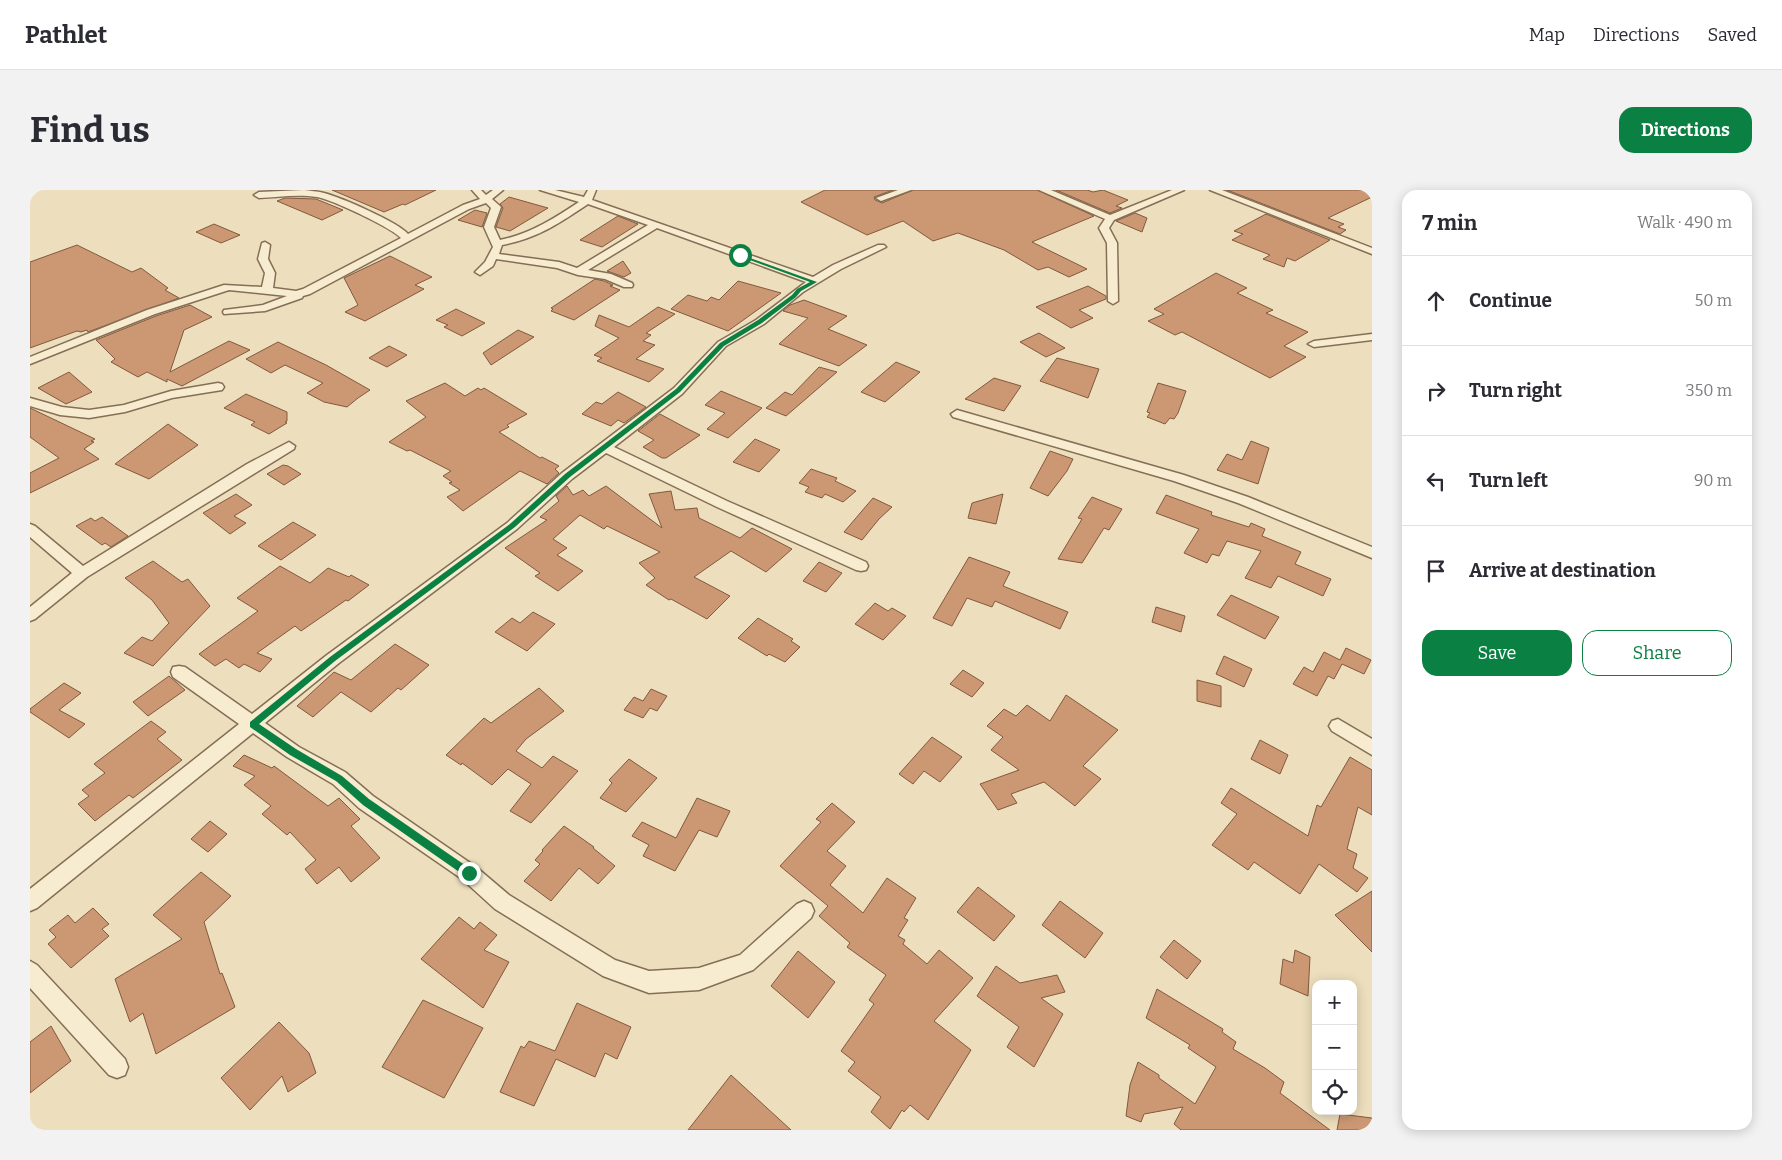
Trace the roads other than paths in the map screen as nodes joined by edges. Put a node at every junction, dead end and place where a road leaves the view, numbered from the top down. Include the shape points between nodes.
1 (476, 190) edge
2 (499, 190) edge
3 (544, 190) edge
4 (592, 190) edge
5 (907, 190) edge
6 (1043, 190) edge
7 (1180, 190) edge
8 (1214, 190) edge
9 (260, 195) dead end
10 (881, 198) dead end
11 (485, 200) junction
12 (587, 201) junction
13 (1110, 218) junction
14 (656, 224) junction
15 (1372, 238) edge
16 (407, 239) junction
17 (498, 243) junction
18 (265, 245) dead end
19 (1355, 245) junction
20 (881, 248) dead end
21 (1372, 252) edge
22 (494, 256) junction
23 (480, 272) dead end
24 (578, 272) junction
25 (814, 282) junction
26 (628, 285) dead end
27 (267, 290) junction
28 (306, 292) junction
29 (1114, 300) dead end
30 (228, 312) dead end
31 (1372, 337) edge
32 (1314, 344) dead end
33 (30, 361) edge
34 (218, 387) dead end
35 (30, 402) edge
36 (957, 414) dead end
37 (289, 446) dead end
38 (604, 447) junction
39 (30, 529) edge
40 (1372, 553) edge
41 (861, 566) dead end
42 (82, 573) junction
43 (30, 615) edge
44 (178, 672) dead end
45 (253, 725) junction
46 (1338, 726) dead end
47 (1372, 748) edge
48 (30, 901) edge
49 (804, 911) dead end
50 (30, 972) edge
51 (116, 1067) dead end

1 - 11 street
2 - 11 street
3 - 12 street
4 - 12 street
5 - 10 street
6 - 13 street
7 - 13 street
8 - 19 street
9 - 16 street via 322,195 379,220
11 - 16 street
11 - 17 street via 496,207 489,228
12 - 14 street
12 - 17 street via 547,227 523,238
13 - 29 street via 1104,228 1112,243
14 - 24 street
14 - 25 street
15 - 19 street
16 - 28 street
17 - 22 street
18 - 27 street via 264,259 270,273
19 - 21 street
20 - 25 street via 837,267
22 - 23 street
22 - 24 street via 559,265
24 - 26 street via 607,276
25 - 38 street via 760,322 722,344 678,391
27 - 28 street via 296,294
27 - 33 street via 228,287 194,297
28 - 30 street via 265,308
31 - 32 street
34 - 35 street via 89,414 60,412
36 - 40 street via 1179,478 1243,500
37 - 42 street
38 - 41 street
38 - 45 street via 512,526 333,659
39 - 42 street
42 - 43 street
44 - 45 street
45 - 48 street
45 - 49 street via 339,778 366,802 469,873 502,902 610,969 649,982 699,979 724,972 746,963
46 - 47 street
50 - 51 street

